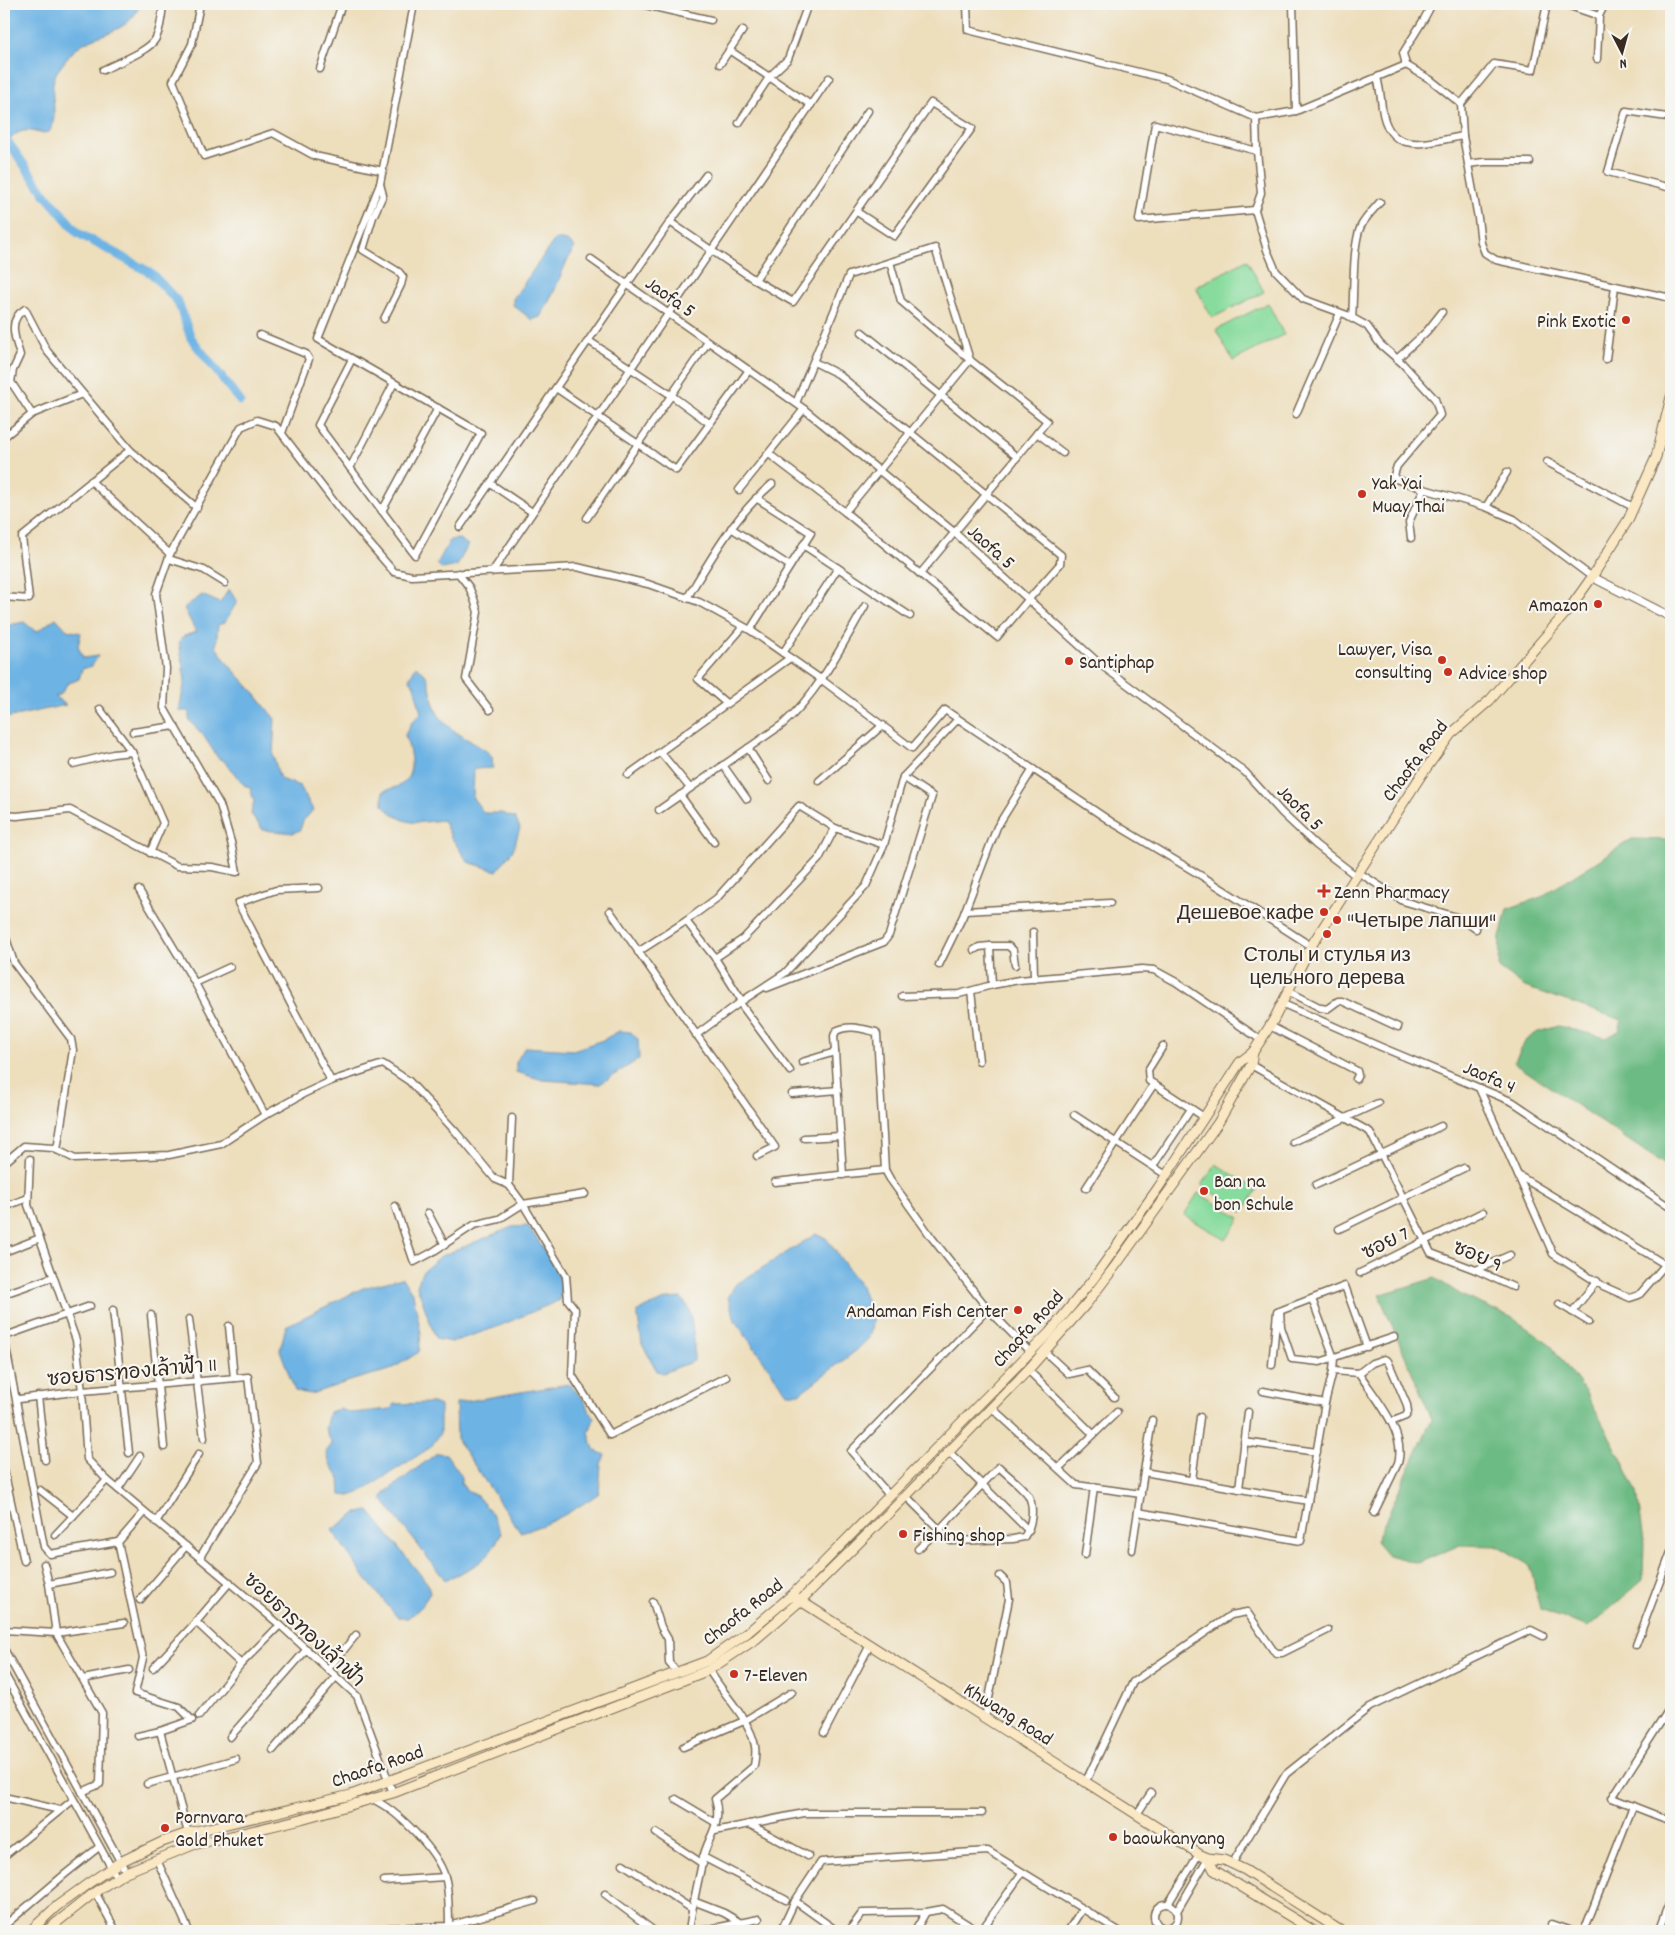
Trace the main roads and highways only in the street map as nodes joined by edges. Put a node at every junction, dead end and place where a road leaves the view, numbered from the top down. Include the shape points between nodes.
1 (1671, 397) edge
2 (1253, 1052) junction
3 (792, 1595) junction
4 (800, 1601) junction
5 (1208, 1858) junction
6 (30, 1931) edge
7 (48, 1931) edge
8 (1314, 1931) edge
9 (1341, 1931) edge

1 - 2 main road, Chaofa Road via 1656,457 1634,508 1592,577 1570,608 1490,700 1451,734 1422,774 1311,946
2 - 3 main road, Chaofa Road via 1240,1062 1094,1278 1049,1333
2 - 4 main road, Chaofa Road via 1251,1066 1218,1123 1116,1265 1028,1370
3 - 4 main road, Khwang Road
3 - 6 main road, Chaofa Road via 707,1661 351,1795 162,1842 111,1868 57,1906
4 - 5 main road, Khwang Road
4 - 7 main road, Chaofa Road via 756,1638 709,1670 394,1793 193,1846 126,1872 95,1892
5 - 8 main road, Khwang Road via 1214,1870
5 - 9 main road, Khwang Road via 1224,1860 1245,1870

